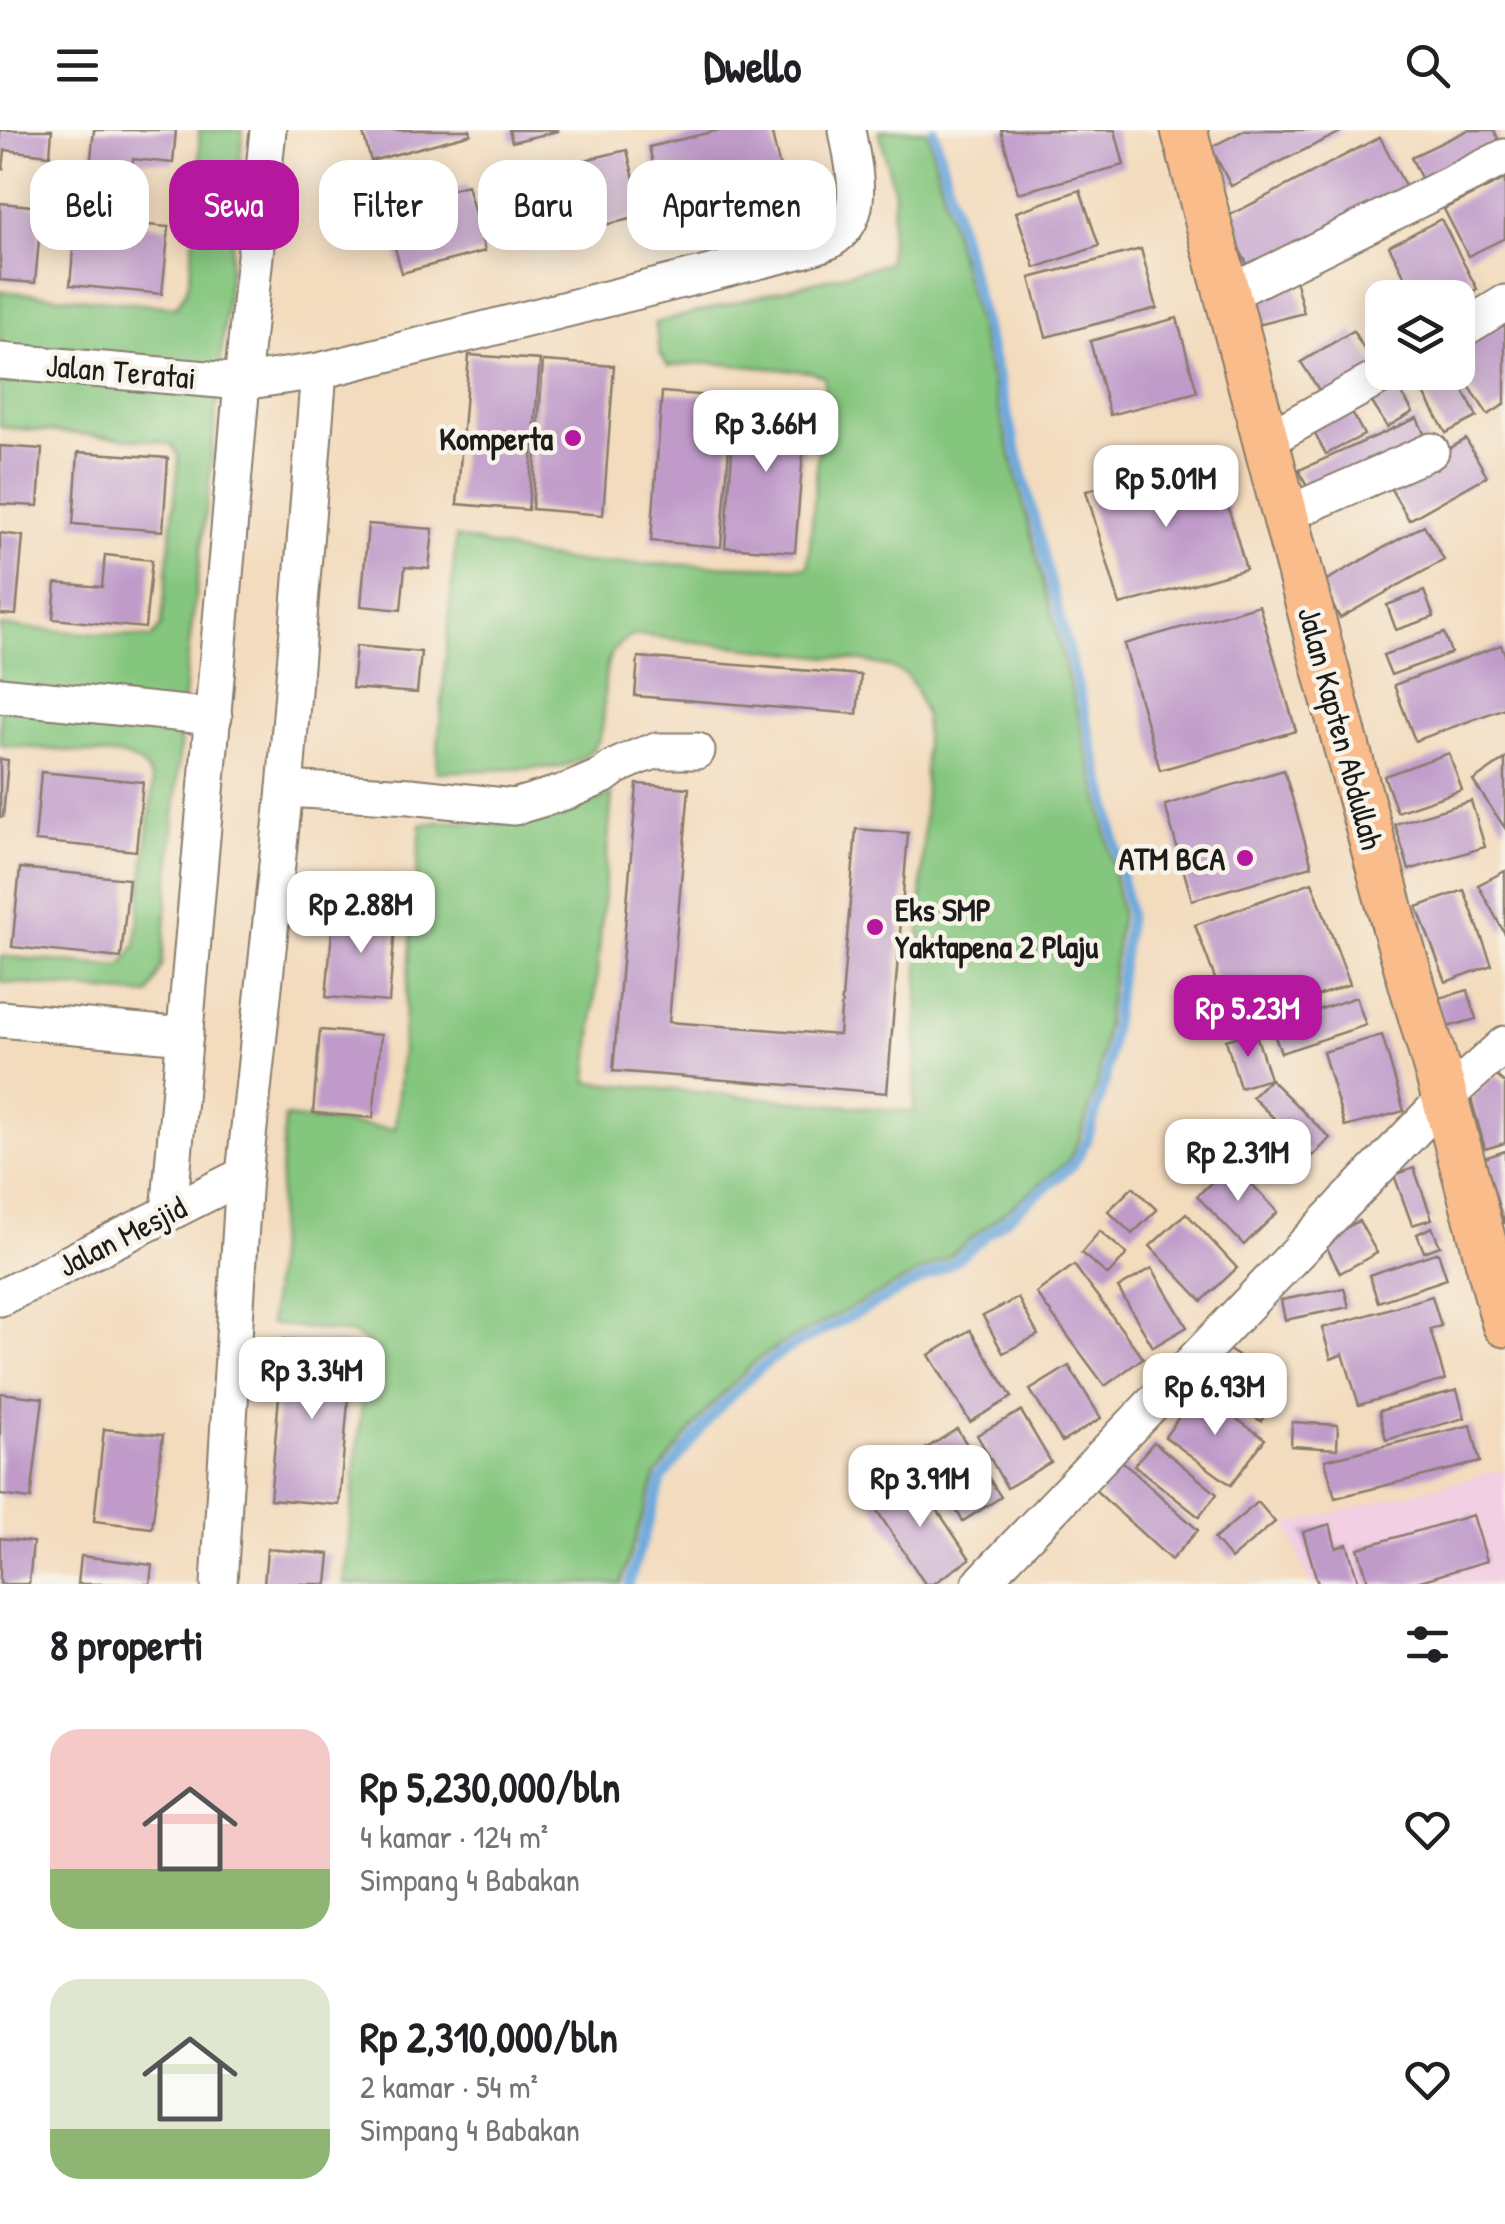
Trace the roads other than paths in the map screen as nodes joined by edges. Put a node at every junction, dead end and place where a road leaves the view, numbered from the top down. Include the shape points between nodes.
1 (268, 130) edge
2 (847, 130) edge
3 (1184, 130) edge
4 (1505, 157) edge
5 (1226, 295) junction
6 (1505, 303) edge
7 (1475, 322) edge
8 (0, 361) edge
9 (320, 371) junction
10 (242, 382) junction
11 (1365, 385) edge
12 (1265, 441) junction
13 (1430, 451) dead end
14 (1285, 515) junction
15 (0, 695) edge
16 (214, 716) junction
17 (697, 751) dead end
18 (285, 788) junction
19 (0, 1019) edge
20 (186, 1036) junction
21 (1505, 1044) edge
22 (1446, 1098) junction
23 (244, 1175) junction
24 (170, 1213) junction
25 (0, 1298) edge
26 (1505, 1324) edge
27 (219, 1584) edge
28 (980, 1584) edge

1 - 10 street
2 - 9 street, Jalan Teratai via 855,204 846,226 829,241
3 - 5 main road, Jalan Kapten Abdullah
4 - 5 street
5 - 12 main road, Jalan Kapten Abdullah
6 - 7 street
8 - 10 street, Jalan Teratai
9 - 10 street, Jalan Teratai
9 - 18 street
10 - 16 street
11 - 12 street
12 - 14 main road, Jalan Kapten Abdullah
13 - 14 street
14 - 22 main road, Jalan Kapten Abdullah
15 - 16 street
16 - 20 street
17 - 18 street via 640,756 568,791 514,807
18 - 23 street
19 - 20 street
20 - 24 street
21 - 22 street
22 - 26 main road, Jalan Kapten Abdullah
22 - 28 street
23 - 24 street, Jalan Mesjid
23 - 27 street
24 - 25 street, Jalan Mesjid

